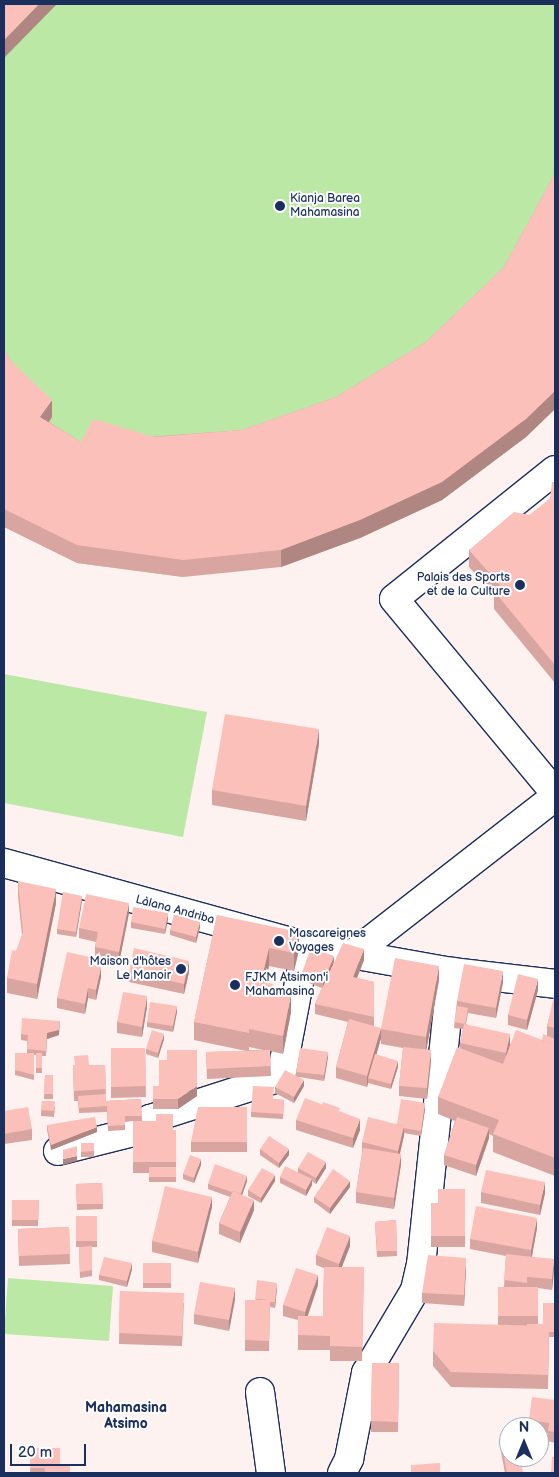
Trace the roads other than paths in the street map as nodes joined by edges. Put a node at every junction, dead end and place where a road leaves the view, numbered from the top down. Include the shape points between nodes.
1 (555, 470) edge
2 (555, 795) edge
3 (4, 863) edge
4 (306, 946) junction
5 (353, 954) junction
6 (452, 972) junction
7 (555, 984) edge
8 (58, 1151) dead end
9 (260, 1392) dead end
10 (271, 1473) edge
11 (342, 1473) edge

1 - 2 street via 394,599
2 - 5 street
3 - 4 street, Làlana Andriba
4 - 5 street, Làlana Andriba
4 - 8 street via 281,1077 150,1119 147,1124 128,1124 128,1133
5 - 6 street, Làlana Andriba
6 - 7 street, Làlana Andriba
6 - 11 street via 421,1265 415,1290 366,1373 349,1459
9 - 10 street

